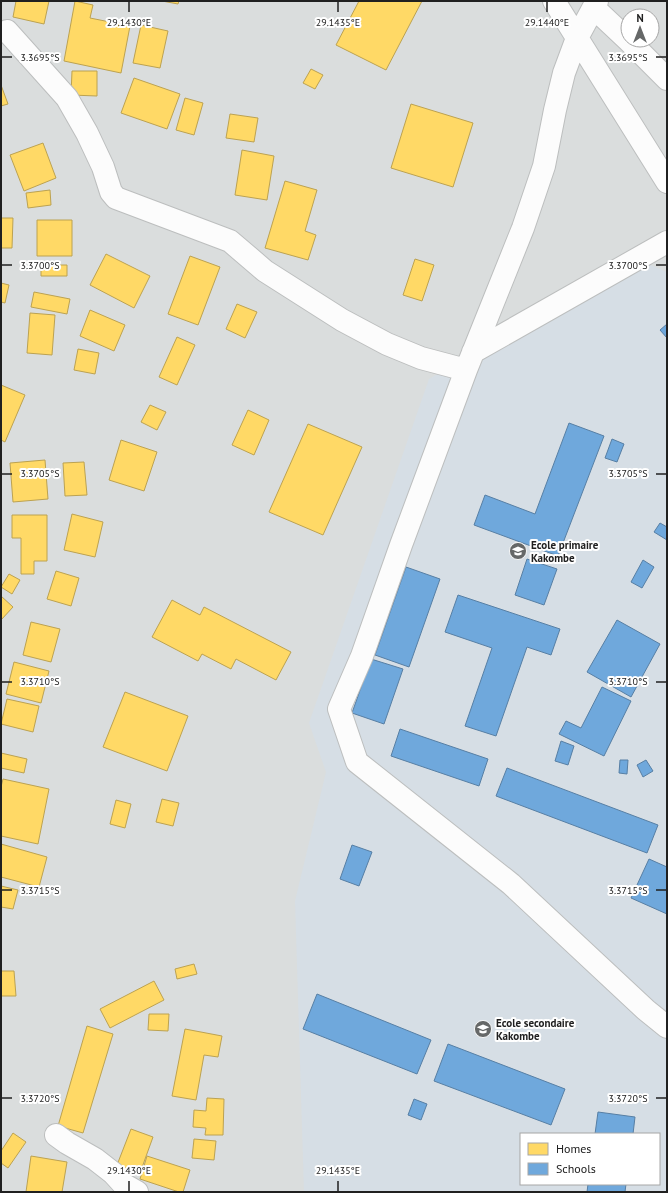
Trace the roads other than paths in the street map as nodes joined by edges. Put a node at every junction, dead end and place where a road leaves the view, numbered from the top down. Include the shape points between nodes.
1 (554, 1) edge
2 (596, 5) edge
3 (7, 31) dead end
4 (620, 31) edge
5 (577, 38) junction
6 (636, 48) edge
7 (667, 79) edge
8 (667, 182) edge
9 (667, 242) edge
10 (470, 361) junction
11 (667, 1027) edge
12 (56, 1135) dead end
13 (137, 1192) edge

1 - 5 street
2 - 4 street
2 - 5 street
3 - 10 street via 67,98 88,133 111,192 116,198 230,241 264,271 342,320 387,344 421,358
5 - 8 street
5 - 10 street via 554,110 544,166 523,228
6 - 7 street
9 - 10 street
10 - 11 street via 362,656 339,709 357,762 511,884
12 - 13 street via 95,1159

